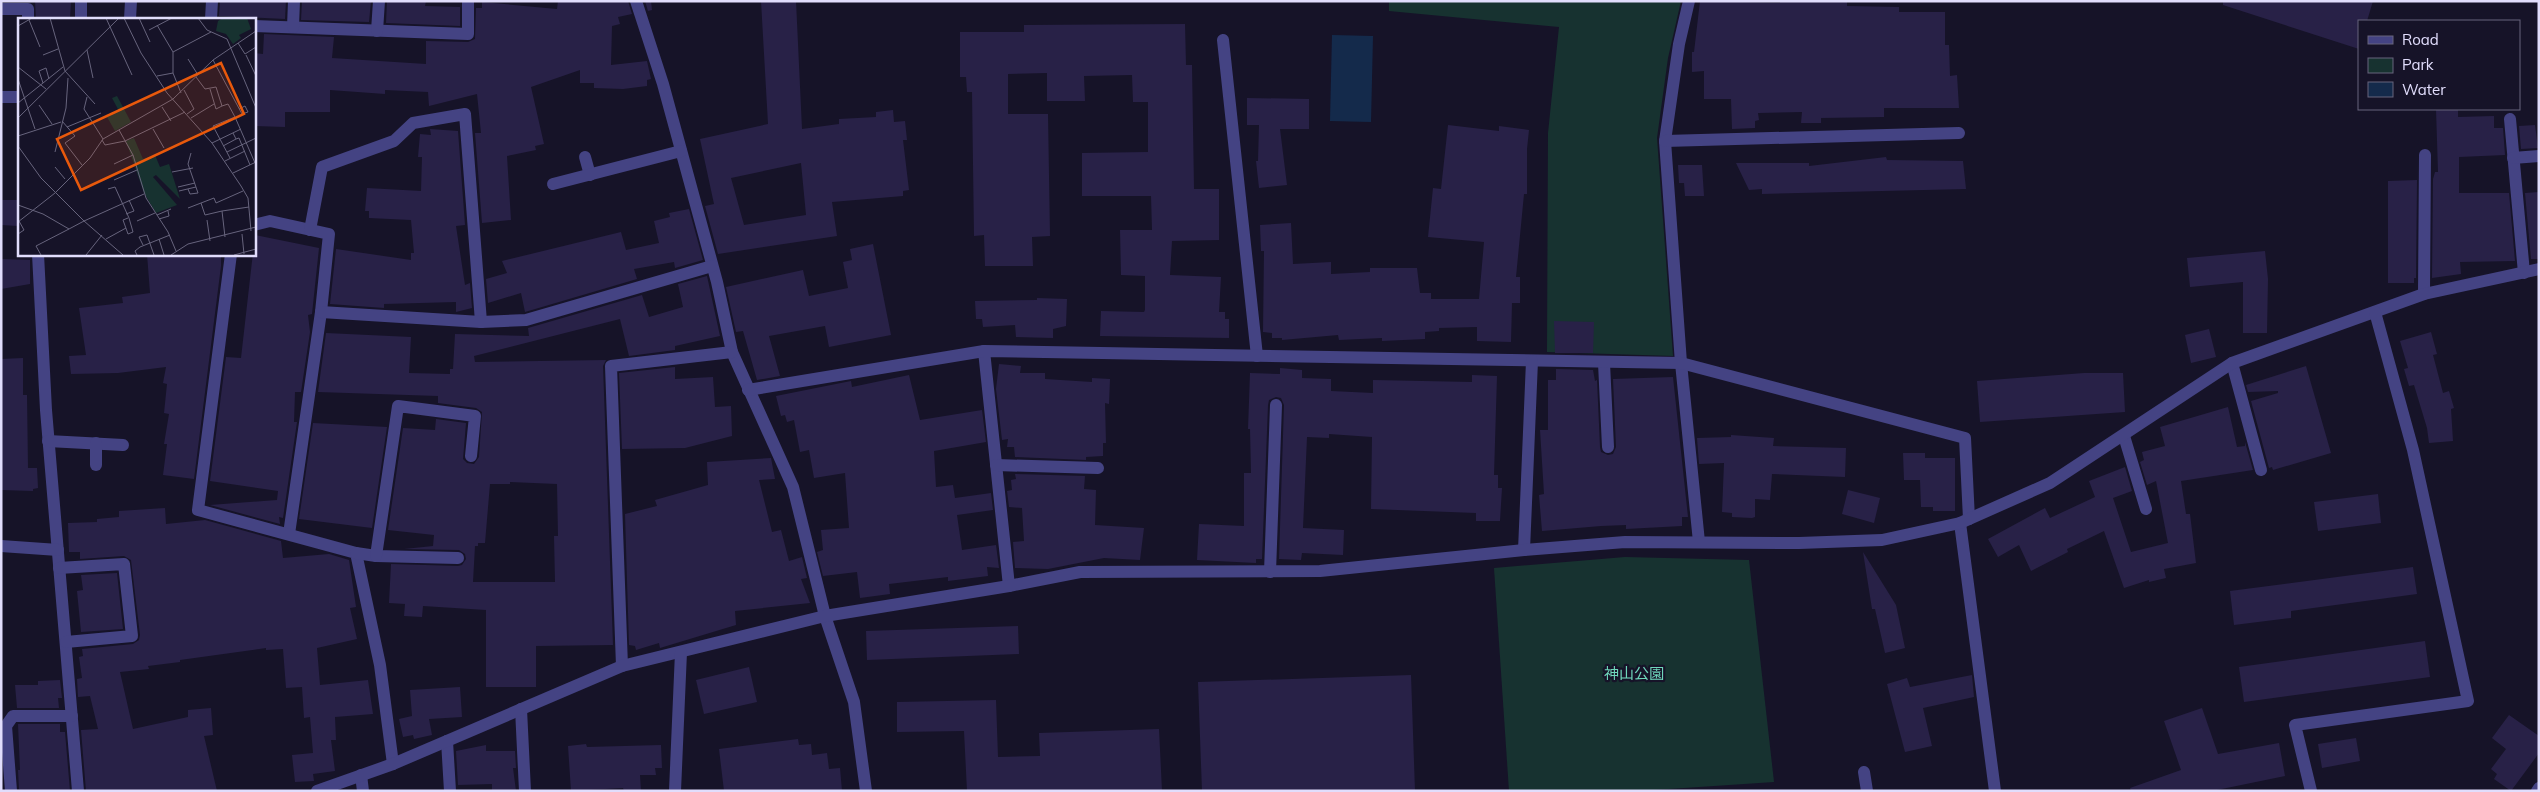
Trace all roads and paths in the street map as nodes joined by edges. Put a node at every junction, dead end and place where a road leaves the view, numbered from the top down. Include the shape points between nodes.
1 (81, 1) edge
2 (131, 1) edge
3 (212, 1) edge
4 (294, 1) edge
5 (379, 1) edge
6 (468, 1) edge
7 (636, 1) edge
8 (1689, 1) edge
9 (1, 9) edge
10 (28, 18) edge
11 (81, 18) edge
12 (130, 18) edge
13 (211, 18) edge
14 (255, 26) edge
15 (293, 27) junction
16 (377, 31) junction
17 (1223, 40) dead end
18 (1, 97) edge
19 (18, 97) edge
20 (2510, 118) dead end
21 (1959, 133) dead end
22 (1665, 141) junction
23 (681, 151) junction
24 (2425, 155) dead end
25 (2539, 156) edge
26 (585, 158) dead end
27 (2513, 158) junction
28 (590, 175) junction
29 (553, 184) dead end
30 (255, 224) edge
31 (310, 230) junction
32 (38, 255) edge
33 (231, 255) edge
34 (712, 266) junction
35 (2539, 269) edge
36 (2524, 272) junction
37 (2424, 294) junction
38 (322, 312) junction
39 (2375, 312) junction
40 (481, 322) junction
41 (984, 351) junction
42 (732, 352) junction
43 (1256, 356) junction
44 (1532, 361) junction
45 (1604, 363) junction
46 (1681, 363) junction
47 (2232, 363) junction
48 (748, 390) junction
49 (1276, 405) dead end
50 (2124, 436) junction
51 (48, 440) junction
52 (96, 443) junction
53 (123, 445) dead end
54 (1608, 447) dead end
55 (471, 456) dead end
56 (96, 465) dead end
57 (996, 465) junction
58 (1098, 468) dead end
59 (2261, 470) dead end
60 (2146, 510) dead end
61 (1964, 521) junction
62 (289, 534) junction
63 (1699, 542) junction
64 (1, 546) edge
65 (58, 550) junction
66 (1524, 550) junction
67 (356, 553) junction
68 (376, 556) junction
69 (458, 558) dead end
70 (59, 568) junction
71 (1270, 572) junction
72 (1009, 586) junction
73 (825, 616) junction
74 (66, 642) junction
75 (681, 652) junction
76 (622, 666) junction
77 (521, 709) junction
78 (72, 716) junction
79 (446, 741) junction
80 (393, 764) junction
81 (1864, 772) dead end
82 (361, 775) junction
83 (11, 791) edge
84 (78, 791) edge
85 (317, 791) edge
86 (363, 791) edge
87 (450, 791) edge
88 (525, 791) edge
89 (675, 791) edge
90 (866, 791) edge
91 (1867, 791) edge
92 (1995, 791) edge
93 (2311, 791) edge

1 - 11 street
2 - 12 street
3 - 13 street
4 - 15 street
5 - 16 street
6 - 16 street via 468,34
7 - 23 street
8 - 22 street via 1679,44
9 - 10 street via 28,9
14 - 15 street
15 - 16 street
17 - 43 street
18 - 19 street
20 - 27 street
21 - 22 street
22 - 46 street
23 - 28 street
23 - 34 street
24 - 37 street
25 - 27 street
26 - 28 street
27 - 36 street
28 - 29 street
30 - 31 street via 270,221
31 - 38 street via 329,234
31 - 40 street via 322,167 394,141 413,123 465,114
32 - 51 street
33 - 62 street via 198,510
34 - 40 street via 526,320
34 - 42 street
35 - 36 street
36 - 37 street
37 - 39 street
38 - 40 street
38 - 62 street
39 - 47 street
39 - 93 street via 2413,450 2468,701 2295,725
41 - 43 street
41 - 48 street
41 - 57 street
42 - 48 street
42 - 76 street via 611,366
43 - 44 street
44 - 45 street
44 - 66 street
45 - 46 street
45 - 54 street
46 - 61 street via 1965,438
46 - 63 street
47 - 50 street
47 - 59 street
48 - 73 street via 793,487
49 - 71 street
50 - 60 street
50 - 61 street via 2050,483
51 - 52 street
51 - 65 street
52 - 53 street
52 - 56 street
55 - 68 street via 475,416 398,406
57 - 58 street
57 - 72 street
61 - 63 street via 1882,540
61 - 92 street
62 - 67 street
63 - 66 street via 1625,542
64 - 65 street
65 - 70 street
66 - 71 street via 1320,571
67 - 68 street
67 - 80 street via 380,665
68 - 69 street
70 - 74 street
70 - 74 street via 124,564 132,636
71 - 72 street via 1080,572
72 - 73 street
73 - 75 street
73 - 90 street via 854,702
74 - 78 street
75 - 76 street
75 - 89 street
76 - 77 street
77 - 79 street
77 - 88 street
78 - 83 street via 13,716 6,726
78 - 84 street
79 - 80 street
79 - 87 street
80 - 82 street
81 - 91 street
82 - 85 street
82 - 86 street

